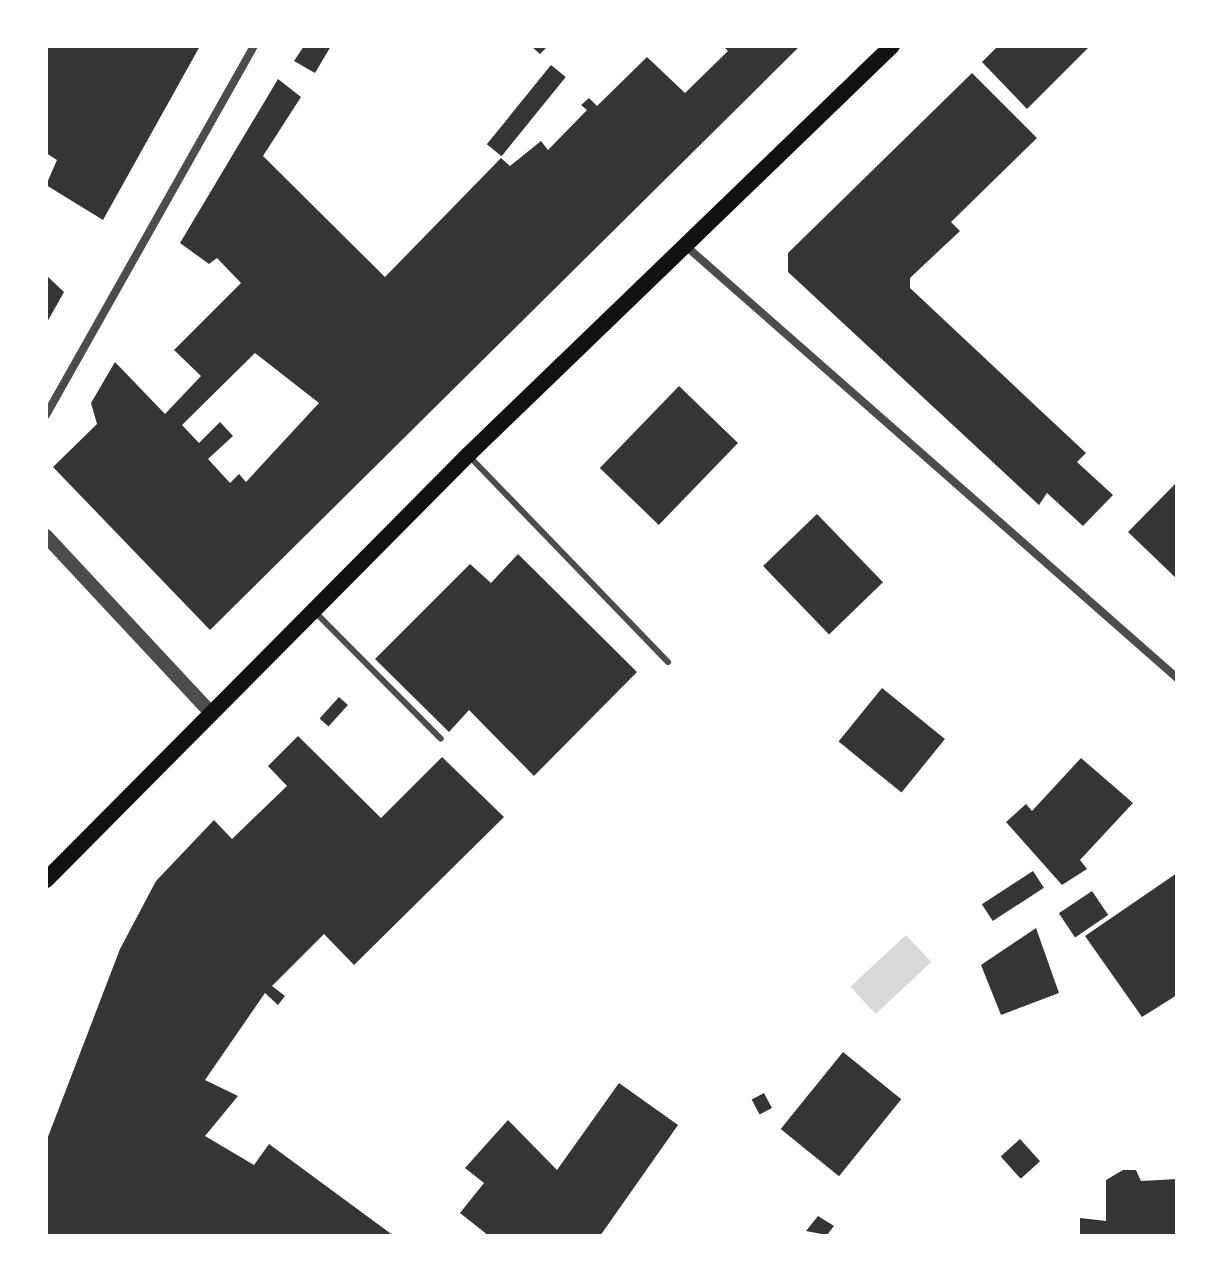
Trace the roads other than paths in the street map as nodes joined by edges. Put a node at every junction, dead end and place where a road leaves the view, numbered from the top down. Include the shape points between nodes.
1 (254, 46) edge
2 (892, 46) edge
3 (687, 247) junction
4 (46, 415) edge
5 (468, 455) junction
6 (46, 536) edge
7 (316, 613) junction
8 (668, 662) dead end
9 (1177, 678) edge
10 (210, 712) junction
11 (441, 739) dead end
12 (46, 880) edge

1 - 4 street
2 - 3 main road
3 - 5 main road
3 - 9 street
5 - 7 main road
5 - 8 lane
6 - 10 street
7 - 10 main road
7 - 11 lane
10 - 12 main road

